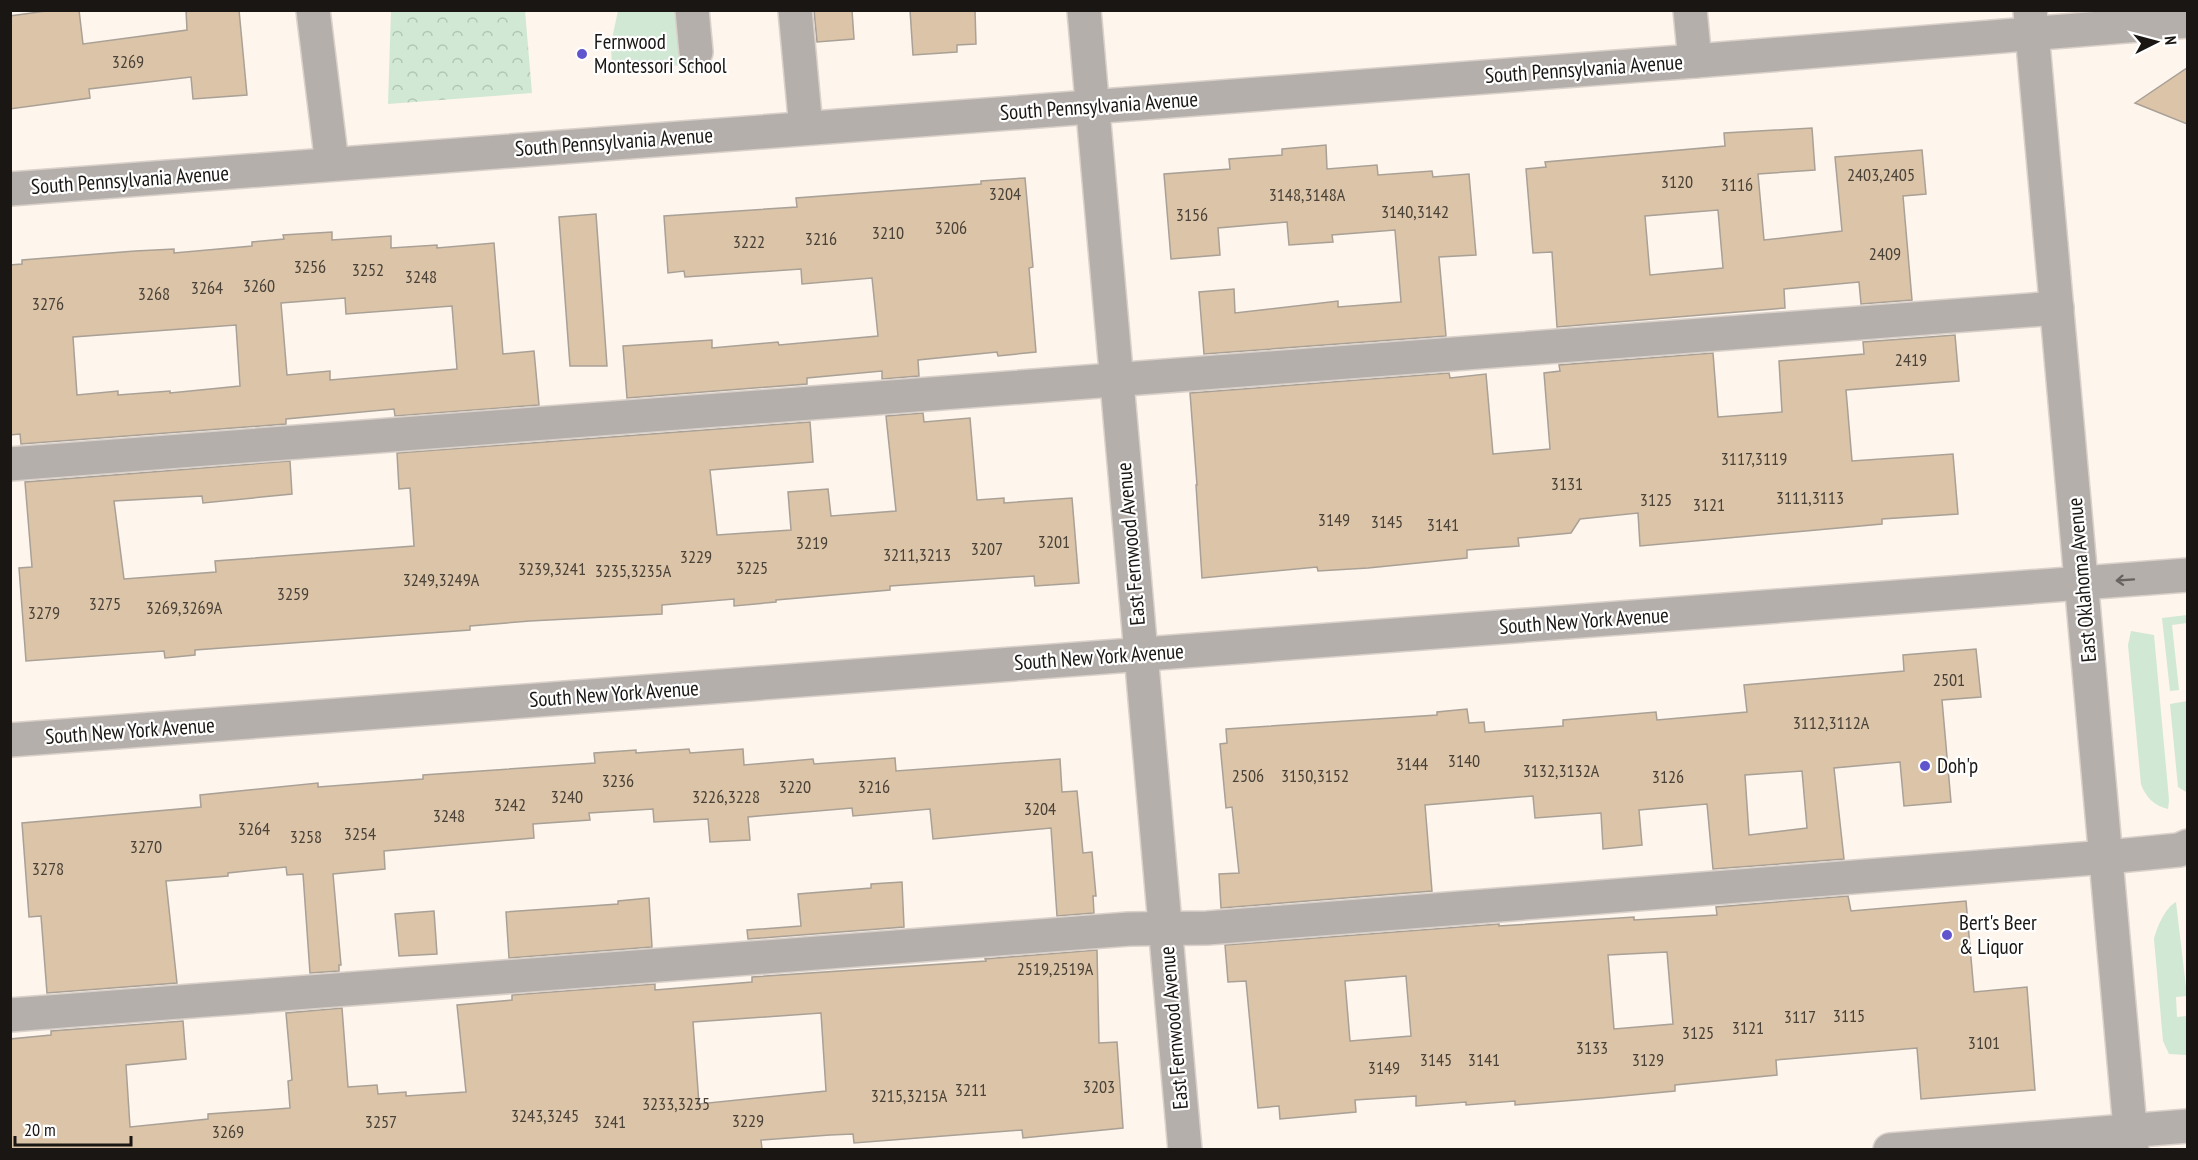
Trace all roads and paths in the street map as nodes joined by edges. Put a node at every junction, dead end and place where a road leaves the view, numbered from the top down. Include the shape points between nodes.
1 (313, 10) edge
2 (692, 10) edge
3 (795, 10) edge
4 (1084, 10) edge
5 (1690, 10) edge
6 (2187, 21) edge
7 (2031, 22) edge
8 (696, 52) dead end
9 (1695, 61) junction
10 (1092, 106) junction
11 (806, 128) junction
12 (332, 164) junction
13 (10, 189) edge
14 (2057, 308) junction
15 (1116, 380) junction
16 (10, 464) edge
17 (2187, 575) edge
18 (2082, 583) junction
19 (1141, 654) junction
20 (10, 740) edge
21 (2187, 846) edge
22 (2107, 857) junction
23 (1165, 928) junction
24 (10, 1015) edge
25 (2187, 1126) edge
26 (2132, 1140) edge
27 (1185, 1149) edge
28 (1890, 1149) edge

1 - 12 street
2 - 8 street
3 - 11 street
4 - 10 street, East Fernwood Avenue
5 - 9 street
6 - 7 street, South Pennsylvania Avenue
7 - 9 street, South Pennsylvania Avenue
7 - 14 street, East Oklahoma Avenue
9 - 10 street, South Pennsylvania Avenue
10 - 11 street, South Pennsylvania Avenue
10 - 15 street, East Fernwood Avenue
11 - 12 street, South Pennsylvania Avenue
12 - 13 street, South Pennsylvania Avenue
14 - 15 street
14 - 18 street, East Oklahoma Avenue
15 - 16 street
15 - 19 street, East Fernwood Avenue
17 -> 18 street, South New York Avenue
18 - 19 street, South New York Avenue
18 - 22 street, East Oklahoma Avenue
19 - 20 street, South New York Avenue
19 - 23 street, East Fernwood Avenue
21 - 22 street
22 - 23 street via 1208,928
22 - 26 street, East Oklahoma Avenue
23 - 24 street
23 - 27 street, East Fernwood Avenue
25 - 26 street
26 - 28 street

